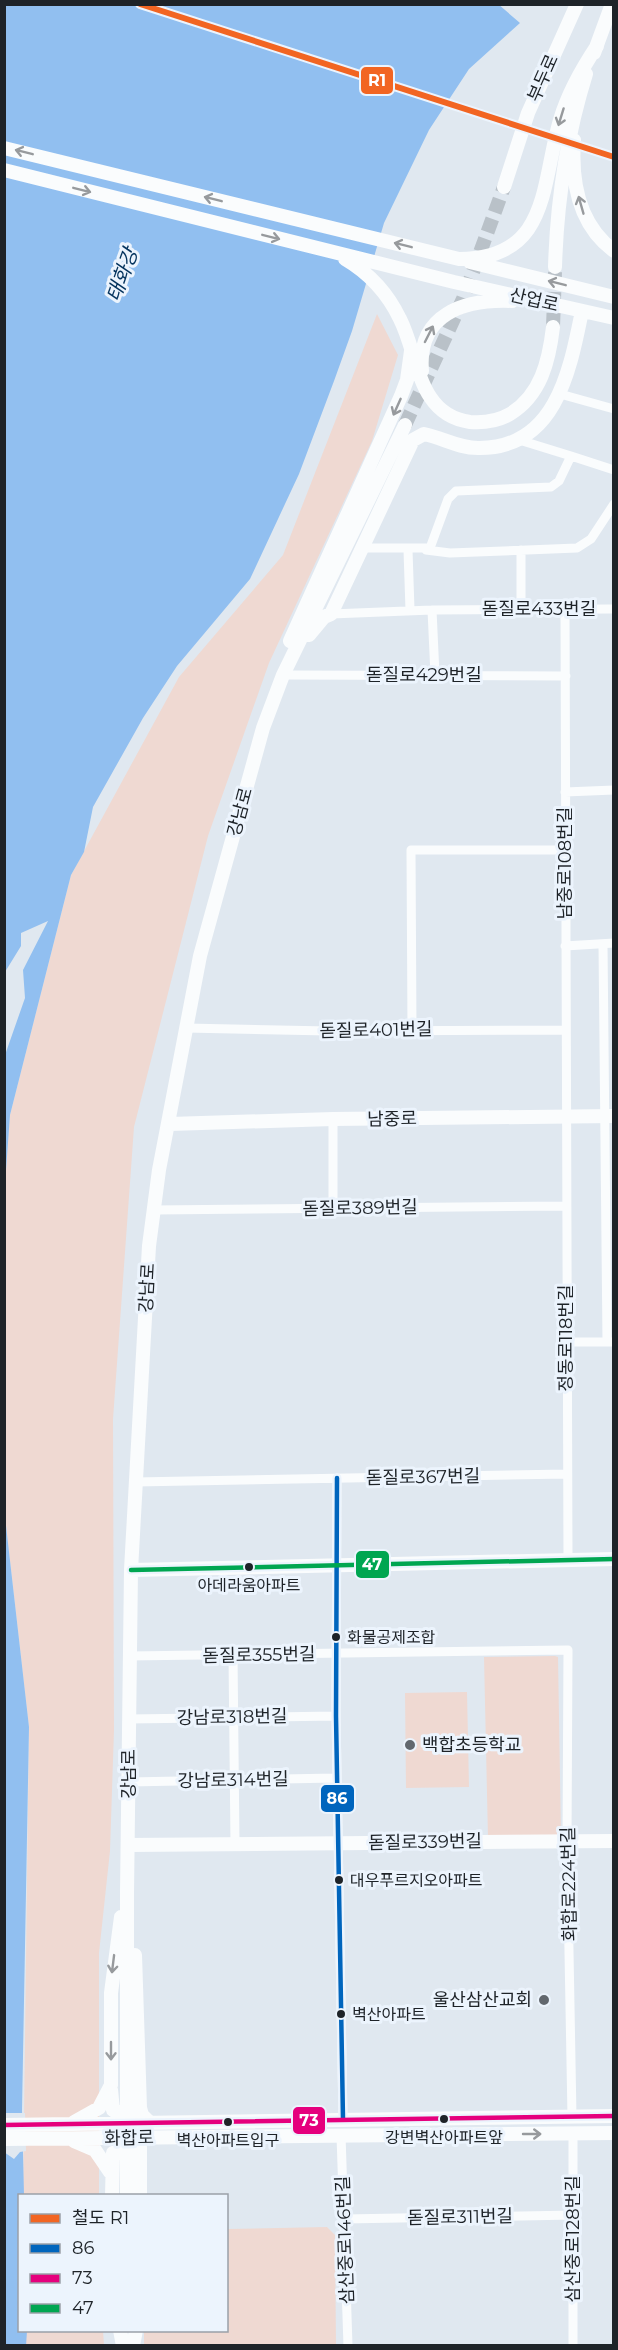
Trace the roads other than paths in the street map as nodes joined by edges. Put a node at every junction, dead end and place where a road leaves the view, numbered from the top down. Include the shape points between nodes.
1 (577, 4) edge
2 (612, 4) edge
3 (597, 46) junction
4 (579, 97) junction
5 (4, 148) edge
6 (4, 170) edge
7 (504, 187) tunnel mouth
8 (327, 251) junction
9 (614, 252) edge
10 (459, 259) junction
11 (555, 267) tunnel mouth
12 (614, 297) edge
13 (546, 302) junction
14 (582, 311) junction
15 (614, 318) edge
16 (553, 327) tunnel mouth
17 (411, 351) junction
18 (426, 391) junction
19 (560, 394) junction
20 (614, 409) edge
21 (405, 425) tunnel mouth
22 (515, 439) junction
23 (571, 456) junction
24 (614, 470) edge
25 (614, 504) edge
26 (361, 548) junction
27 (408, 550) junction
28 (426, 550) junction
29 (521, 550) junction
30 (521, 609) junction
31 (614, 609) edge
32 (410, 610) junction
33 (432, 610) junction
34 (566, 610) junction
35 (331, 614) junction
36 (293, 655) junction
37 (283, 675) junction
38 (435, 675) junction
39 (566, 676) junction
40 (263, 728) junction
41 (614, 790) edge
42 (565, 792) junction
43 (566, 850) junction
44 (608, 943) edge
45 (565, 946) junction
46 (186, 1028) junction
47 (412, 1030) junction
48 (565, 1030) junction
49 (608, 1116) edge
50 (565, 1117) junction
51 (333, 1119) junction
52 (170, 1124) junction
53 (566, 1206) junction
54 (333, 1209) junction
55 (154, 1210) junction
56 (567, 1342) junction
57 (610, 1342) edge
58 (567, 1474) junction
59 (337, 1478) junction
60 (135, 1482) junction
61 (614, 1559) edge
62 (568, 1560) junction
63 (338, 1566) junction
64 (131, 1570) junction
65 (568, 1650) joint
66 (337, 1654) junction
67 (233, 1655) junction
68 (129, 1656) junction
69 (336, 1716) junction
70 (234, 1717) junction
71 (129, 1719) junction
72 (336, 1778) junction
73 (234, 1780) junction
74 (129, 1782) junction
75 (567, 1841) junction
76 (614, 1841) edge
77 (338, 1843) junction
78 (235, 1844) junction
79 (128, 1845) junction
80 (127, 1893) junction
81 (111, 2085) junction
82 (140, 2108) junction
83 (610, 2115) edge
84 (572, 2117) junction
85 (343, 2119) junction
86 (150, 2123) junction
87 (4, 2125) edge
88 (66, 2132) junction
89 (573, 2133) junction
90 (610, 2134) edge
91 (341, 2135) junction
92 (150, 2138) junction
93 (4, 2139) edge
94 (140, 2156) junction
95 (112, 2178) junction
96 (112, 2194) edge
97 (127, 2194) edge
98 (140, 2194) edge
99 (574, 2215) junction
100 (345, 2219) junction
101 (348, 2346) edge
102 (573, 2346) edge

1 - 7 main road, 부두로 via 531,104
2 - 3 main road
3 - 4 main road
3 -> 10 main road via 566,101 542,203 532,225 518,242 501,252
9 -> 4 main road via 588,224 578,194 574,146
4 - 11 main road via 560,183
10 -> 5 main road, 산업로
6 -> 8 main road
8 - 13 main road, 산업로
8 - 17 main road via 347,259 374,280 401,320
12 -> 10 main road, 산업로
13 - 14 main road, 산업로
18 -> 13 main road via 422,351 431,328 444,315 474,303
14 - 15 main road, 산업로
14 - 19 main road
16 - 18 main road via 550,352 539,383 523,405 508,415 494,421 467,421 443,411
17 - 18 main road
17 -> 40 main road via 401,396 286,651
19 - 20 street
19 - 22 main road via 546,417
21 - 36 main road, 강남로
22 - 23 street
22 - 26 main road via 478,448 462,447 428,435 415,437
23 - 24 street
23 - 28 street via 555,486 456,490 448,499 434,543
25 - 29 street via 586,544 570,549
26 - 27 street
26 - 35 main road
27 - 28 street
27 - 32 street
28 - 29 street
29 - 30 street
30 - 33 street, 돋질로433번길
30 - 34 street, 돋질로433번길
31 - 34 street, 돋질로433번길
32 - 33 street, 돋질로433번길
32 - 35 street, 돋질로433번길
33 - 38 street
34 - 39 street, 남중로108번길
35 - 36 main road
36 - 37 main road, 강남로
37 - 38 street, 돋질로429번길
37 - 40 main road, 강남로
38 - 39 street, 돋질로429번길
39 - 42 street, 남중로108번길
40 - 46 main road, 강남로 via 200,956
41 - 42 street
42 - 43 street, 남중로108번길
43 - 45 street, 남중로108번길
43 - 47 street via 411,849
44 - 45 street
44 - 49 street
45 - 48 street, 남중로108번길
46 - 47 street, 돋질로401번길
46 - 52 main road, 강남로
47 - 48 street, 돋질로401번길
48 - 50 street, 남중로108번길
49 - 50 main road, 남중로
49 - 57 street
50 - 51 main road, 남중로
50 - 53 street, 정동로118번길
51 - 52 main road, 남중로
51 - 54 street
52 - 55 main road, 강남로
53 - 54 street, 돋질로389번길
53 - 56 street, 정동로118번길
54 - 55 street, 돋질로389번길
55 - 60 main road, 강남로
56 - 57 street
56 - 58 street, 정동로118번길
58 - 59 street, 돋질로367번길
58 - 62 street, 정동로118번길
59 - 60 street, 돋질로367번길
59 - 63 street
60 - 64 main road, 강남로
61 - 62 main road
62 - 63 main road
63 - 64 main road
63 - 66 street
64 - 68 main road, 강남로
65 - 66 street, 돋질로355번길
65 - 75 street, 화합로224번길
66 - 67 street, 돋질로355번길
66 - 69 street
67 - 68 street, 돋질로355번길
67 - 70 street
68 - 71 main road, 강남로
69 - 70 street, 강남로318번길
69 - 72 street
70 - 71 street, 강남로318번길
70 - 73 street
71 - 74 main road, 강남로
72 - 73 street, 강남로314번길
72 - 77 street
73 - 74 street, 강남로314번길
73 - 78 street
74 - 79 main road, 강남로
75 - 76 main road, 돋질로339번길
75 - 77 main road, 돋질로339번길
75 - 84 street, 화합로224번길
77 - 78 main road, 돋질로339번길
77 - 85 street
78 - 79 main road, 돋질로339번길
79 - 80 main road, 강남로
80 -> 81 main road via 118,1929 111,1993
80 - 82 main road via 138,1993
80 - 97 main road, 강남로
81 - 82 main road via 111,2106 116,2112 135,2112
81 - 88 main road via 99,2108
82 - 86 main road
83 - 84 main road, 화합로
84 - 85 main road, 화합로
84 - 89 main road via 583,2118 587,2125 582,2132
85 - 86 main road, 화합로
86 - 88 main road, 화합로
87 - 88 main road, 화합로
88 - 92 main road, 화합로
88 - 93 main road, 화합로
88 - 95 main road via 95,2150
89 - 90 main road, 화합로
91 -> 89 main road, 화합로
89 - 99 street, 삼산중로128번길
91 - 92 main road, 화합로
91 - 100 street, 삼산중로146번길
92 - 94 main road via 141,2144
94 - 95 main road via 133,2150 113,2152
94 - 98 main road
95 - 96 main road
99 - 100 street, 돋질로311번길
99 - 102 street, 삼산중로128번길
100 - 101 street, 삼산중로146번길

